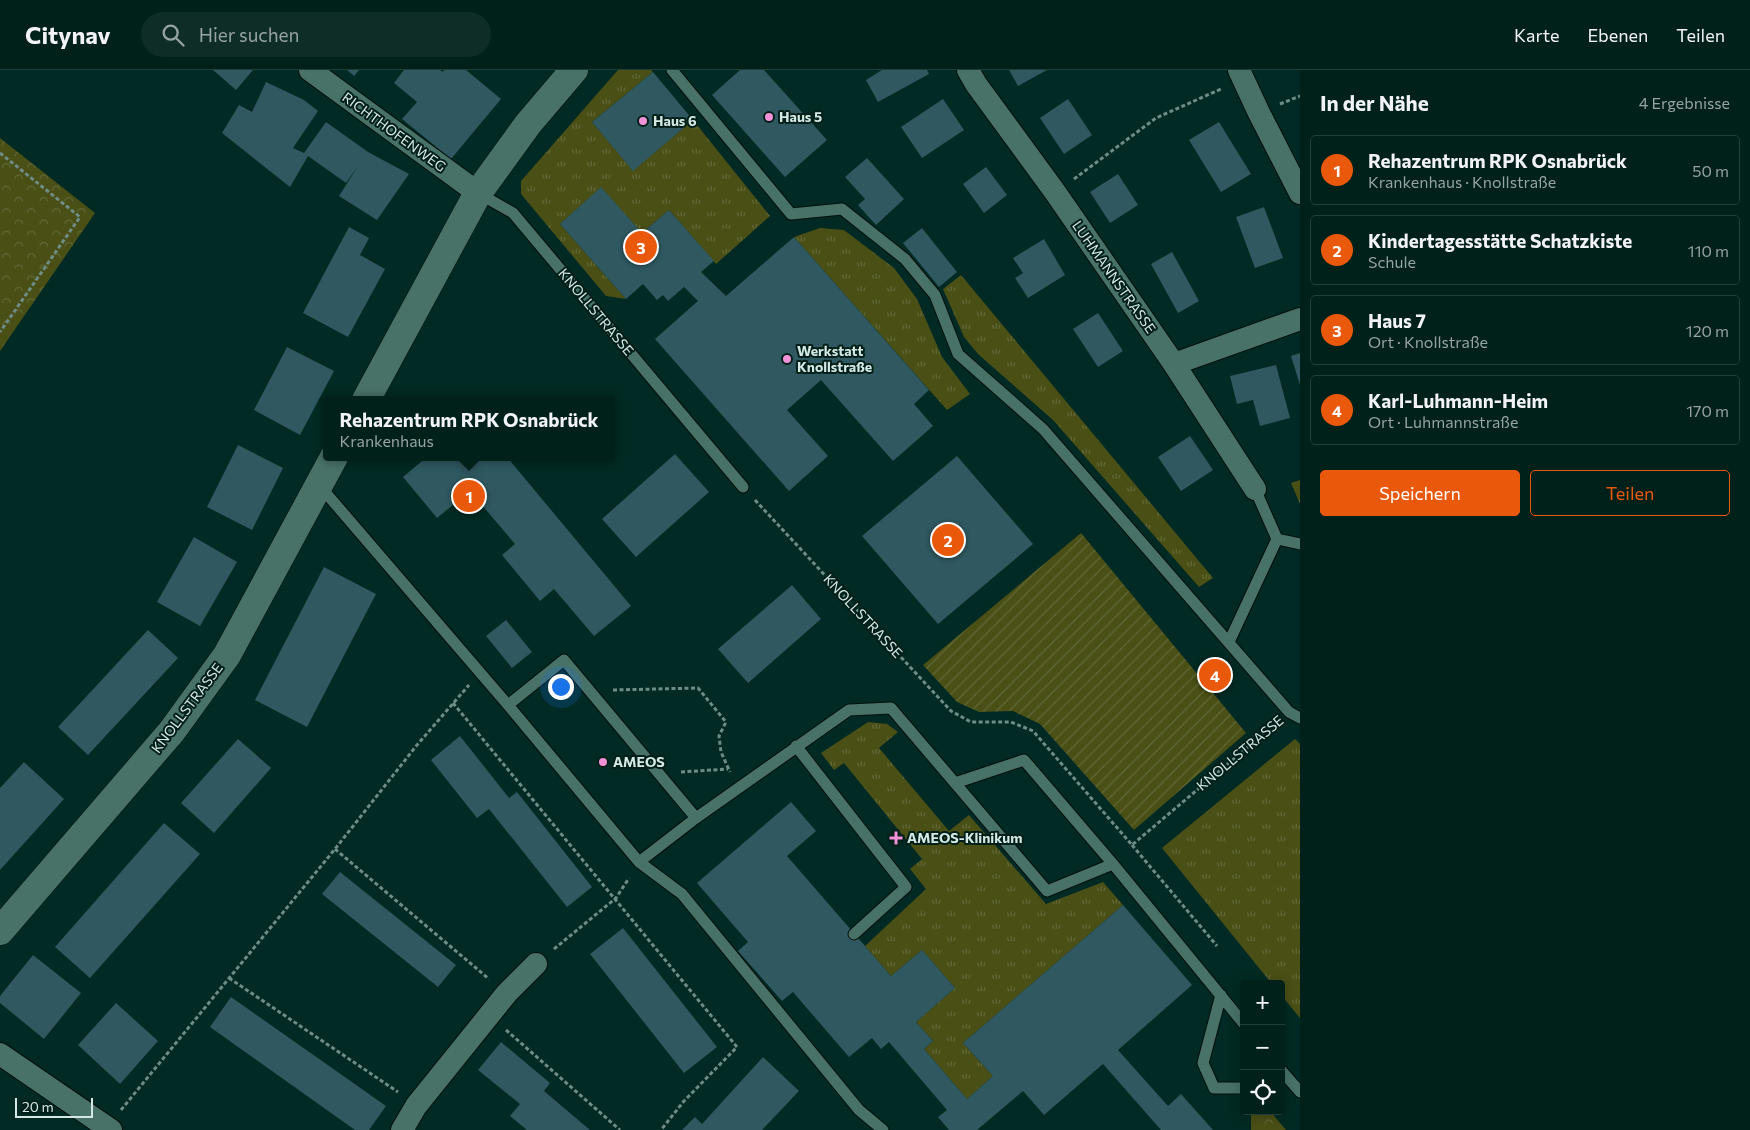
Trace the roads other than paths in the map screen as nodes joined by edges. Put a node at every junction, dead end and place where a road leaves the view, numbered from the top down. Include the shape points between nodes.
1 (310, 70) edge
2 (574, 70) edge
3 (672, 70) edge
4 (968, 70) edge
5 (1241, 75) edge
6 (478, 193) junction
7 (1300, 194) edge
8 (1300, 319) edge
9 (1174, 364) junction
10 (368, 396) edge
11 (332, 461) edge
12 (319, 485) junction
13 (743, 487) road end
14 (1255, 489) joint
15 (1277, 539) junction
16 (1300, 544) edge
17 (1230, 642) junction
18 (508, 706) junction
19 (1300, 718) edge
20 (796, 746) junction
21 (955, 783) junction
22 (696, 818) junction
23 (639, 862) junction
24 (1113, 864) junction
25 (0, 931) edge
26 (854, 934) dead end
27 (536, 964) road end
28 (1221, 995) junction
29 (1240, 1019) edge
30 (0, 1054) edge
31 (1285, 1075) edge
32 (1240, 1088) edge
33 (1300, 1092) edge
34 (108, 1129) edge
35 (402, 1130) edge
36 (883, 1130) edge

1 - 6 street, RICHTHOFENWEG
2 - 6 street via 528,124
3 - 17 lane, KNOLLSTRASSE via 791,214 842,209 905,259 935,295 958,354 1043,428
4 - 9 street, LUHMANNSTRASSE
5 - 7 street
6 - 10 street
6 - 13 lane, KNOLLSTRASSE via 513,213
8 - 9 street
9 - 14 street, LUHMANNSTRASSE
11 - 12 street, KNOLLSTRASSE
12 - 18 lane
12 - 25 street, KNOLLSTRASSE via 227,655 172,731
14 - 15 lane
15 - 16 lane
15 - 17 lane
17 - 19 lane, KNOLLSTRASSE via 1289,712
18 - 22 lane via 564,660
18 - 23 lane
20 - 21 lane via 849,710 891,708
20 - 22 lane
20 - 26 lane via 906,887
21 - 24 lane via 1024,760
21 - 24 lane via 1048,891
22 - 23 lane
23 - 36 lane via 682,894 859,1110
24 - 28 lane
27 - 35 street via 507,993 416,1106
28 - 29 lane
28 - 32 lane via 1203,1062 1214,1088
30 - 34 street
31 - 33 lane

